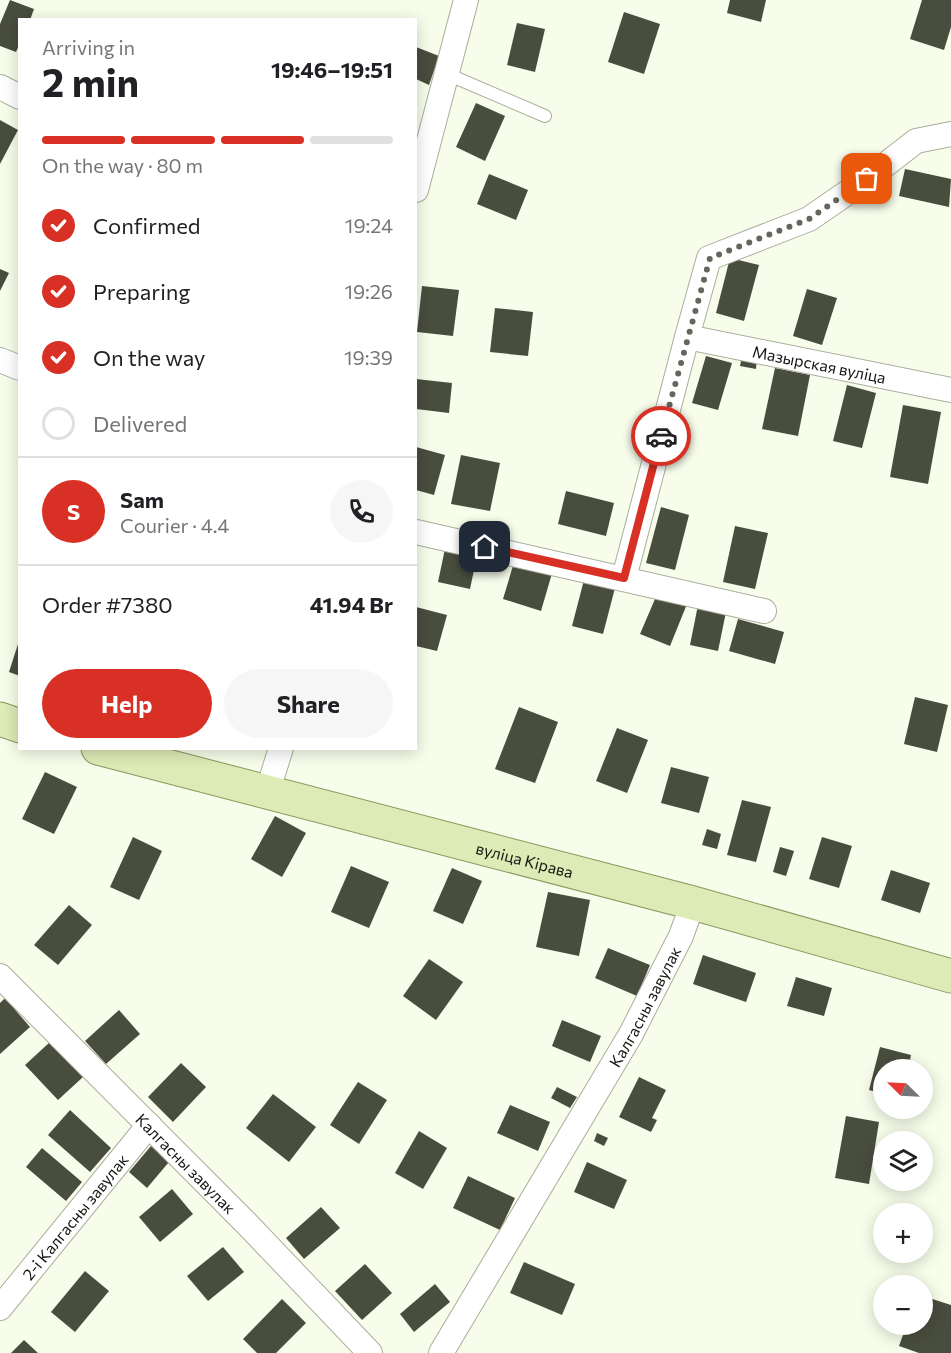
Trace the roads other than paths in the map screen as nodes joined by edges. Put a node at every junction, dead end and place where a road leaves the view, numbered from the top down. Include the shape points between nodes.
1 (466, 0) edge
2 (447, 74) junction
3 (0, 87) edge
4 (18, 96) edge
5 (545, 116) dead end
6 (951, 134) edge
7 (417, 186) edge
8 (687, 337) junction
9 (0, 360) edge
10 (18, 367) edge
11 (951, 390) edge
12 (417, 532) edge
13 (624, 578) junction
14 (764, 611) dead end
15 (0, 719) edge
16 (18, 725) edge
17 (106, 750) edge
18 (280, 750) edge
19 (267, 793) junction
20 (693, 903) junction
21 (0, 976) edge
22 (951, 976) edge
23 (149, 1125) junction
24 (0, 1308) edge
25 (370, 1353) edge
26 (441, 1353) edge

1 - 2 street
2 - 5 lane
2 - 7 street
3 - 4 street
6 - 8 street via 916,141 809,219 710,258
8 - 11 street, Мазырская вуліца
8 - 13 street
9 - 10 street
12 - 13 street
13 - 14 street
15 - 16 main road
17 - 19 main road, вуліца Кірава
18 - 19 street
19 - 20 main road, вуліца Кірава
20 - 22 main road, вуліца Кірава
20 - 26 street, Калгасны завулак via 681,936 631,1034
21 - 23 street, Калгасны завулак
23 - 24 street, 2-і Калгасны завулак
23 - 25 street, Калгасны завулак

